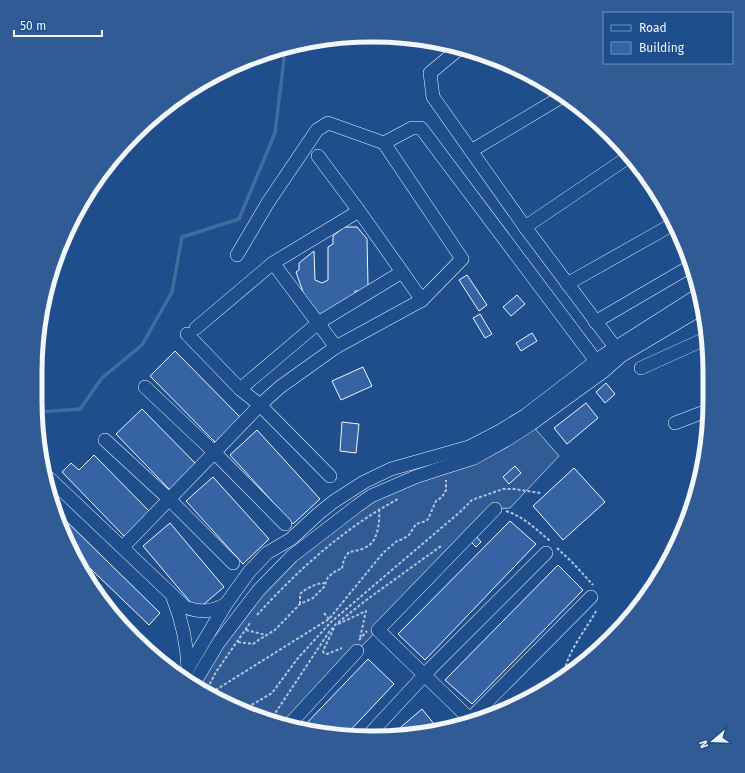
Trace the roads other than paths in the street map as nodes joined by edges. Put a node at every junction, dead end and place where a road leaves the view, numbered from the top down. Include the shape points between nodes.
1 (455, 52) edge
2 (558, 99) edge
3 (384, 143) junction
4 (471, 151) junction
5 (318, 156) dead end
6 (625, 159) edge
7 (359, 211) junction
8 (669, 226) edge
9 (525, 227) junction
10 (237, 255) dead end
11 (273, 264) junction
12 (686, 269) edge
13 (402, 272) junction
14 (567, 284) junction
15 (694, 297) edge
16 (422, 300) junction
17 (697, 311) edge
18 (595, 322) junction
19 (318, 323) junction
20 (701, 341) edge
21 (615, 347) junction
22 (336, 348) junction
23 (596, 361) junction
24 (641, 368) dead end
25 (145, 388) dead end
26 (240, 389) junction
27 (260, 405) junction
28 (702, 413) edge
29 (675, 423) dead end
30 (105, 440) dead end
31 (214, 452) junction
32 (404, 465) junction
33 (330, 476) dead end
34 (415, 477) junction
35 (52, 481) edge
36 (169, 499) junction
37 (495, 509) road end
38 (285, 524) dead end
39 (123, 547) junction
40 (278, 548) junction
41 (546, 553) dead end
42 (289, 559) junction
43 (233, 563) dead end
44 (171, 594) junction
45 (595, 597) road end
46 (226, 604) junction
47 (354, 646) road end
48 (186, 673) edge
49 (424, 676) junction
50 (196, 680) edge
51 (478, 713) edge
52 (468, 717) edge
53 (292, 721) edge
54 (373, 731) edge

1 - 4 street via 430,73 433,97
2 - 4 street
3 - 10 street via 328,123 317,130 267,204
3 - 16 street via 462,259
3 - 23 street via 412,128 421,128
4 - 9 street
5 - 7 street
6 - 9 street
7 - 11 street
7 - 13 street
8 - 14 street
9 - 14 street
11 - 19 street
11 - 26 street via 192,331
12 - 18 street
13 - 16 street
13 - 19 street
14 - 18 street
15 - 21 street
16 - 22 street
17 - 34 street via 621,356 604,371 508,439 474,458
18 - 21 street
19 - 22 street
19 - 26 street
20 - 24 street
21 - 23 street
22 - 27 street via 280,387
23 - 32 street via 526,416 500,431 469,447
25 - 31 street
26 - 27 street
27 - 31 street
27 - 33 street
28 - 29 street
30 - 36 street
31 - 36 street
31 - 38 street
32 - 34 street
32 - 40 street via 364,482 348,492
34 - 42 street via 371,496 322,531
35 - 39 street
36 - 39 street
36 - 43 street
37 - 49 street via 378,630
39 - 44 street
40 - 42 street via 283,550
40 - 46 street via 267,553 249,572
41 - 49 street
42 - 50 street via 258,591 227,630
44 - 46 street via 186,607 196,611 206,612
44 - 48 street via 185,637
45 - 51 street
46 - 48 street
47 - 53 street
49 - 52 street
49 - 54 street

